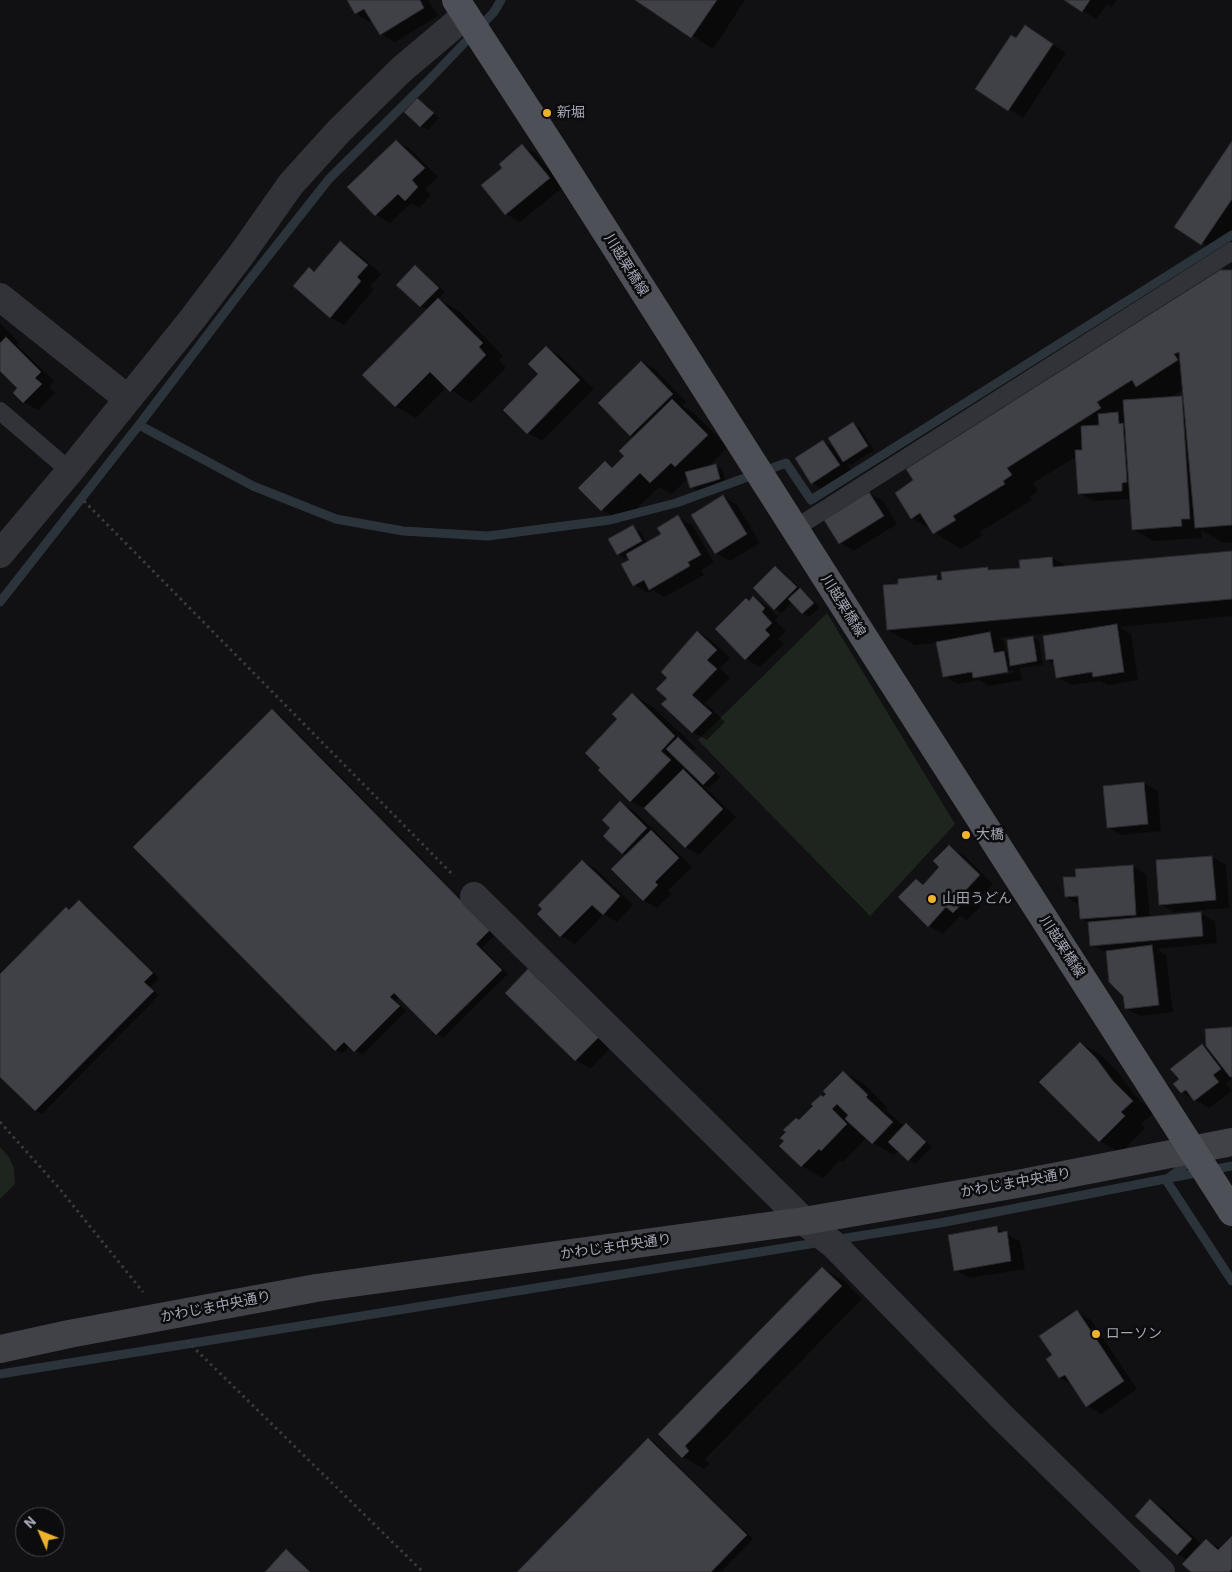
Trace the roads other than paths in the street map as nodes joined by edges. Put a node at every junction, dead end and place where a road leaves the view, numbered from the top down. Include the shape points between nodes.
1 (461, 8) edge
2 (1232, 251) edge
3 (0, 297) edge
4 (128, 399) junction
5 (0, 411) edge
6 (66, 475) junction
7 (794, 529) junction
8 (2, 546) edge
9 (474, 896) road end
10 (1232, 1142) edge
11 (1192, 1150) junction
12 (1232, 1212) edge
13 (804, 1221) junction
14 (0, 1349) edge
15 (1161, 1572) edge

1 - 4 street via 291,184 241,255
1 - 7 main road, 川越栗橋線
2 - 7 lane
3 - 4 street
4 - 6 street
5 - 6 lane
6 - 8 street
7 - 11 main road, 川越栗橋線
9 - 13 street
10 - 11 street, かわじま中央通り
11 - 12 main road, 川越栗橋線
11 - 13 street, かわじま中央通り
13 - 14 street, かわじま中央通り via 316,1288
13 - 15 street via 834,1245

